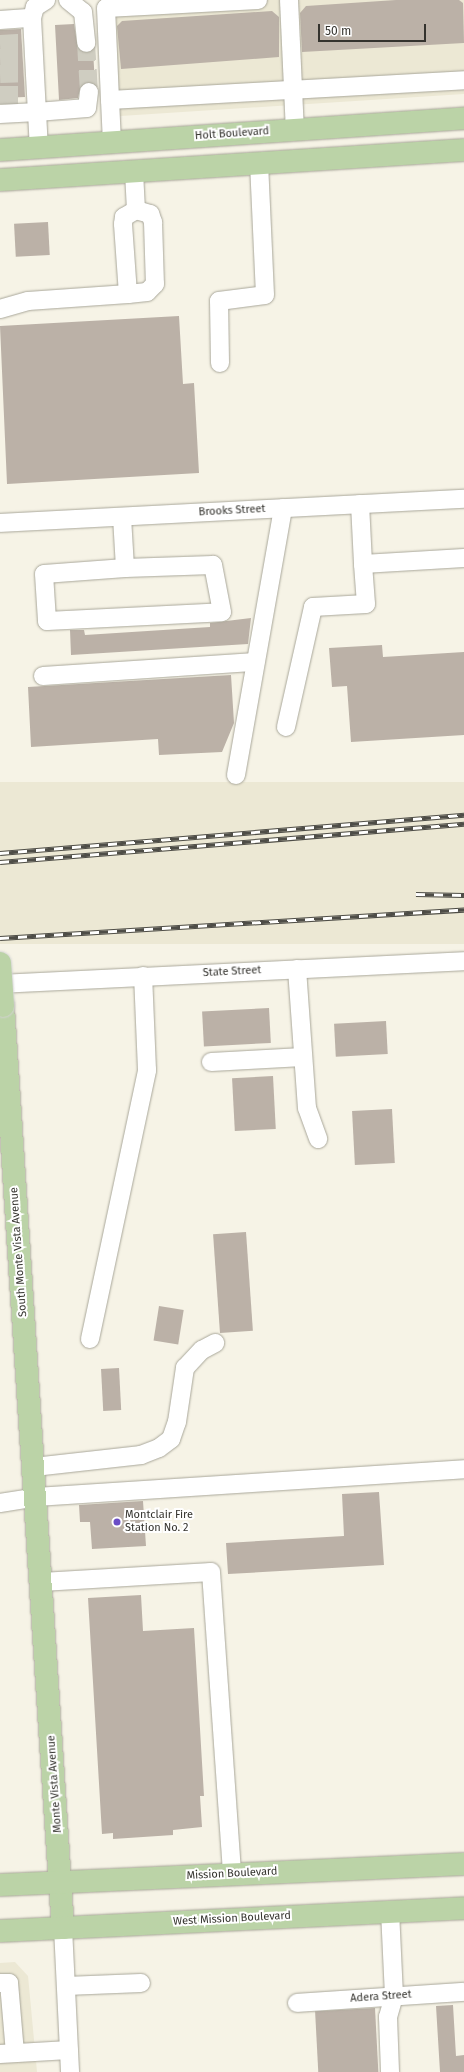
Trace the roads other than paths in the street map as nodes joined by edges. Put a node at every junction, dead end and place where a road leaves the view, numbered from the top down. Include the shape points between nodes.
1 (46, 0) edge
2 (68, 0) edge
3 (258, 0) edge
4 (289, 0) edge
5 (0, 20) edge
6 (86, 44) tunnel mouth
7 (28, 46) junction
8 (464, 80) edge
9 (293, 89) junction
10 (89, 92) tunnel mouth
11 (110, 100) junction
12 (37, 112) junction
13 (0, 114) edge
14 (464, 118) edge
15 (464, 124) edge
16 (295, 130) junction
17 (112, 143) junction
18 (39, 148) junction
19 (0, 150) edge
20 (464, 150) edge
21 (318, 159) junction
22 (259, 164) junction
23 (134, 172) junction
24 (0, 180) edge
25 (136, 210) junction
26 (128, 294) junction
27 (0, 309) edge
28 (220, 363) dead end
29 (464, 499) edge
30 (360, 504) junction
31 (283, 508) junction
32 (122, 517) junction
33 (0, 523) edge
34 (464, 558) edge
35 (363, 564) junction
36 (125, 568) junction
37 (256, 662) junction
38 (43, 676) dead end
39 (286, 727) dead end
40 (236, 775) dead end
41 (464, 961) edge
42 (0, 963) edge
43 (297, 969) junction
44 (143, 976) junction
45 (0, 984) edge
46 (303, 1057) junction
47 (211, 1062) dead end
48 (318, 1139) dead end
49 (90, 1338) dead end
50 (215, 1343) dead end
51 (34, 1467) junction
52 (464, 1469) edge
53 (36, 1497) junction
54 (0, 1503) edge
55 (42, 1582) junction
56 (464, 1864) edge
57 (232, 1874) junction
58 (61, 1882) junction
59 (0, 1885) edge
60 (464, 1908) edge
61 (390, 1911) junction
62 (63, 1928) junction
63 (0, 1931) edge
64 (141, 1982) dead end
65 (0, 1983) edge
66 (66, 1986) junction
67 (464, 1992) edge
68 (394, 1996) junction
69 (297, 2003) dead end
70 (69, 2050) junction
71 (8, 2053) edge
72 (70, 2072) edge
73 (390, 2072) edge

1 - 7 street via 35,7
2 - 6 street via 83,12
3 - 11 street via 106,8
4 - 9 street
5 - 7 street
7 - 12 street via 30,94
8 - 9 street
9 - 11 street
9 - 16 street
10 - 12 street via 87,108
11 - 17 street
12 - 13 street
12 - 18 street
14 - 16 main road, Holt Boulevard
15 - 21 main road via 447,136 361,145
16 - 17 main road, Holt Boulevard
17 - 18 main road, Holt Boulevard
18 - 19 main road, Holt Boulevard
20 - 21 main road
21 - 22 main road
22 - 23 main road
22 - 28 street via 266,296 219,301
23 - 24 main road
23 - 25 street
25 - 26 street via 124,217 123,224
25 - 26 street via 150,214 153,222 155,284 147,292
26 - 27 street via 28,301
29 - 30 street, Brooks Street
30 - 31 street, Brooks Street
30 - 35 street
31 - 32 street, Brooks Street
31 - 37 street
32 - 33 street, Brooks Street
32 - 36 street
34 - 35 street
35 - 39 street via 366,604 313,607
36 - 36 street via 44,574 47,621 222,612 213,565
37 - 38 street
37 - 40 street
41 - 43 street, State Street
42 - 51 main road, South Monte Vista Avenue, bridge
43 - 44 street, State Street
43 - 46 street
44 - 45 street, State Street
44 - 49 street via 147,1070
46 - 47 street
46 - 48 street via 307,1108
50 - 51 street via 202,1350 185,1368 177,1422 171,1439 159,1448 141,1455
51 - 53 main road, South Monte Vista Avenue
52 - 53 street
53 - 54 street
53 - 55 main road, Monte Vista Avenue
55 - 57 street via 211,1572
55 - 58 main road, Monte Vista Avenue
56 - 57 main road, Mission Boulevard
57 - 58 main road, Mission Boulevard
58 - 59 main road, Mission Boulevard
58 - 62 main road, Monte Vista Avenue
60 - 61 main road, West Mission Boulevard
61 - 62 main road, West Mission Boulevard
61 - 68 street
62 - 63 main road, West Mission Boulevard
62 - 66 street, Monte Vista Avenue
64 - 66 street
65 - 71 street via 9,1983
66 - 70 street, Monte Vista Avenue
67 - 68 street, Adera Street
68 - 69 street, Adera Street
68 - 73 street via 388,2017
70 - 71 street
70 - 72 street, Monte Vista Avenue

